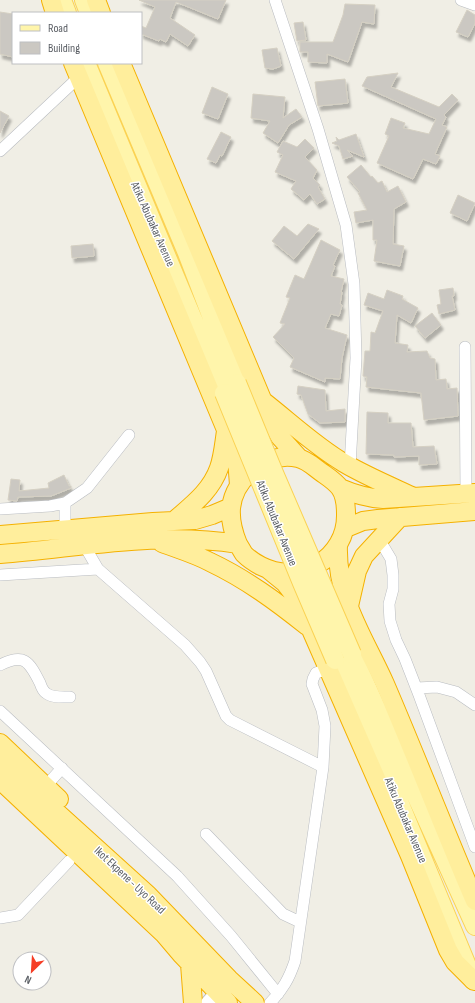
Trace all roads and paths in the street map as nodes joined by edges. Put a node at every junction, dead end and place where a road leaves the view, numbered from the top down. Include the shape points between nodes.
1 (51, 0) edge
2 (62, 0) edge
3 (84, 0) edge
4 (96, 0) edge
5 (460, 0) edge
6 (273, 1) edge
7 (475, 5) edge
8 (55, 12) edge
9 (67, 12) edge
10 (89, 12) edge
11 (101, 12) edge
12 (107, 64) edge
13 (121, 64) edge
14 (79, 68) edge
15 (0, 151) edge
16 (466, 347) dead end
17 (231, 388) junction
18 (262, 400) junction
19 (226, 431) junction
20 (129, 435) dead end
21 (299, 458) junction
22 (350, 466) junction
23 (238, 485) junction
24 (340, 488) junction
25 (471, 493) edge
26 (414, 497) junction
27 (65, 503) junction
28 (231, 507) junction
29 (0, 509) edge
30 (475, 511) edge
31 (400, 517) junction
32 (175, 520) junction
33 (346, 528) junction
34 (66, 529) junction
35 (0, 535) edge
36 (154, 539) junction
37 (379, 539) junction
38 (238, 544) junction
39 (84, 545) junction
40 (338, 545) junction
41 (0, 554) edge
42 (98, 569) junction
43 (267, 569) junction
44 (0, 575) edge
45 (348, 607) junction
46 (310, 629) junction
47 (331, 664) junction
48 (0, 665) edge
49 (416, 688) junction
50 (70, 697) dead end
51 (475, 705) edge
52 (0, 712) edge
53 (0, 742) edge
54 (0, 761) edge
55 (323, 767) junction
56 (62, 768) junction
57 (0, 780) edge
58 (46, 786) junction
59 (0, 796) edge
60 (206, 834) dead end
61 (475, 847) edge
62 (69, 861) junction
63 (475, 900) edge
64 (0, 918) edge
65 (300, 922) junction
66 (475, 926) edge
67 (169, 928) junction
68 (190, 964) junction
69 (474, 983) edge
70 (278, 994) junction
71 (221, 1001) edge
72 (193, 1003) edge
73 (255, 1003) edge
74 (270, 1003) edge

1 - 8 highway
2 - 9 main road
3 - 10 main road
4 - 11 highway
5 - 7 street
6 - 22 street via 318,129 346,225 354,284 356,351
12 - 17 main road, Atiku Abubakar Avenue via 187,254
13 - 18 highway
14 - 15 street
14 - 17 main road, Atiku Abubakar Avenue via 122,152 169,260
14 - 19 highway
16 - 25 street
17 - 47 main road, Atiku Abubakar Avenue, bridge
17 - 66 main road, Atiku Abubakar Avenue, bridge via 274,473 352,654
18 - 21 highway via 280,438
18 - 22 highway via 319,446
19 - 23 highway via 237,459
19 - 32 highway via 220,464 213,480 200,498
20 - 27 street via 87,488
21 - 23 highway via 268,460
21 - 24 highway via 312,464
22 - 26 highway
23 - 28 highway
24 - 26 highway via 370,498
24 - 33 highway via 346,507
25 - 26 highway
27 - 29 street
27 - 34 street
28 - 32 highway via 204,518
28 - 38 highway via 232,526
30 - 31 highway
31 - 33 highway via 363,521
31 - 37 highway
32 - 34 highway
33 - 40 highway
34 - 35 highway
36 - 38 highway via 190,538
36 - 39 highway
36 - 46 highway via 235,575 267,595
37 - 45 highway via 364,556 357,571
37 - 49 street via 391,559 393,589 389,604 390,621
38 - 43 highway via 252,561
39 - 41 highway
39 - 42 street
40 - 43 highway via 323,562 306,571 286,573
40 - 45 highway via 340,580
42 - 44 street
42 - 55 street via 185,645 200,662 230,720
43 - 46 highway via 277,576 298,600
45 - 63 highway via 385,684
46 - 47 highway
47 - 55 street via 316,673 312,684 325,726
47 - 69 main road, Atiku Abubakar Avenue via 395,792
48 - 50 street via 9,660 21,659 28,662 44,692 51,696
49 - 51 street via 437,687 456,692
49 - 61 street
52 - 56 street
53 - 58 highway
54 - 67 highway, Ikot Ekpene - Uyo Road via 148,896
55 - 65 street
56 - 58 street
56 - 70 street via 177,876 231,936
57 - 67 highway, Ikot Ekpene - Uyo Road
58 - 67 highway via 155,891
59 - 62 highway
60 - 65 street via 283,914
62 - 64 street via 18,915
62 - 67 highway via 127,916
65 - 70 street via 296,961
67 - 68 highway, Ikot Ekpene - Uyo Road
67 - 73 highway, Ikot Ekpene - Uyo Road
68 - 71 highway, Ikot Ekpene - Uyo Road
68 - 72 highway
70 - 74 street

